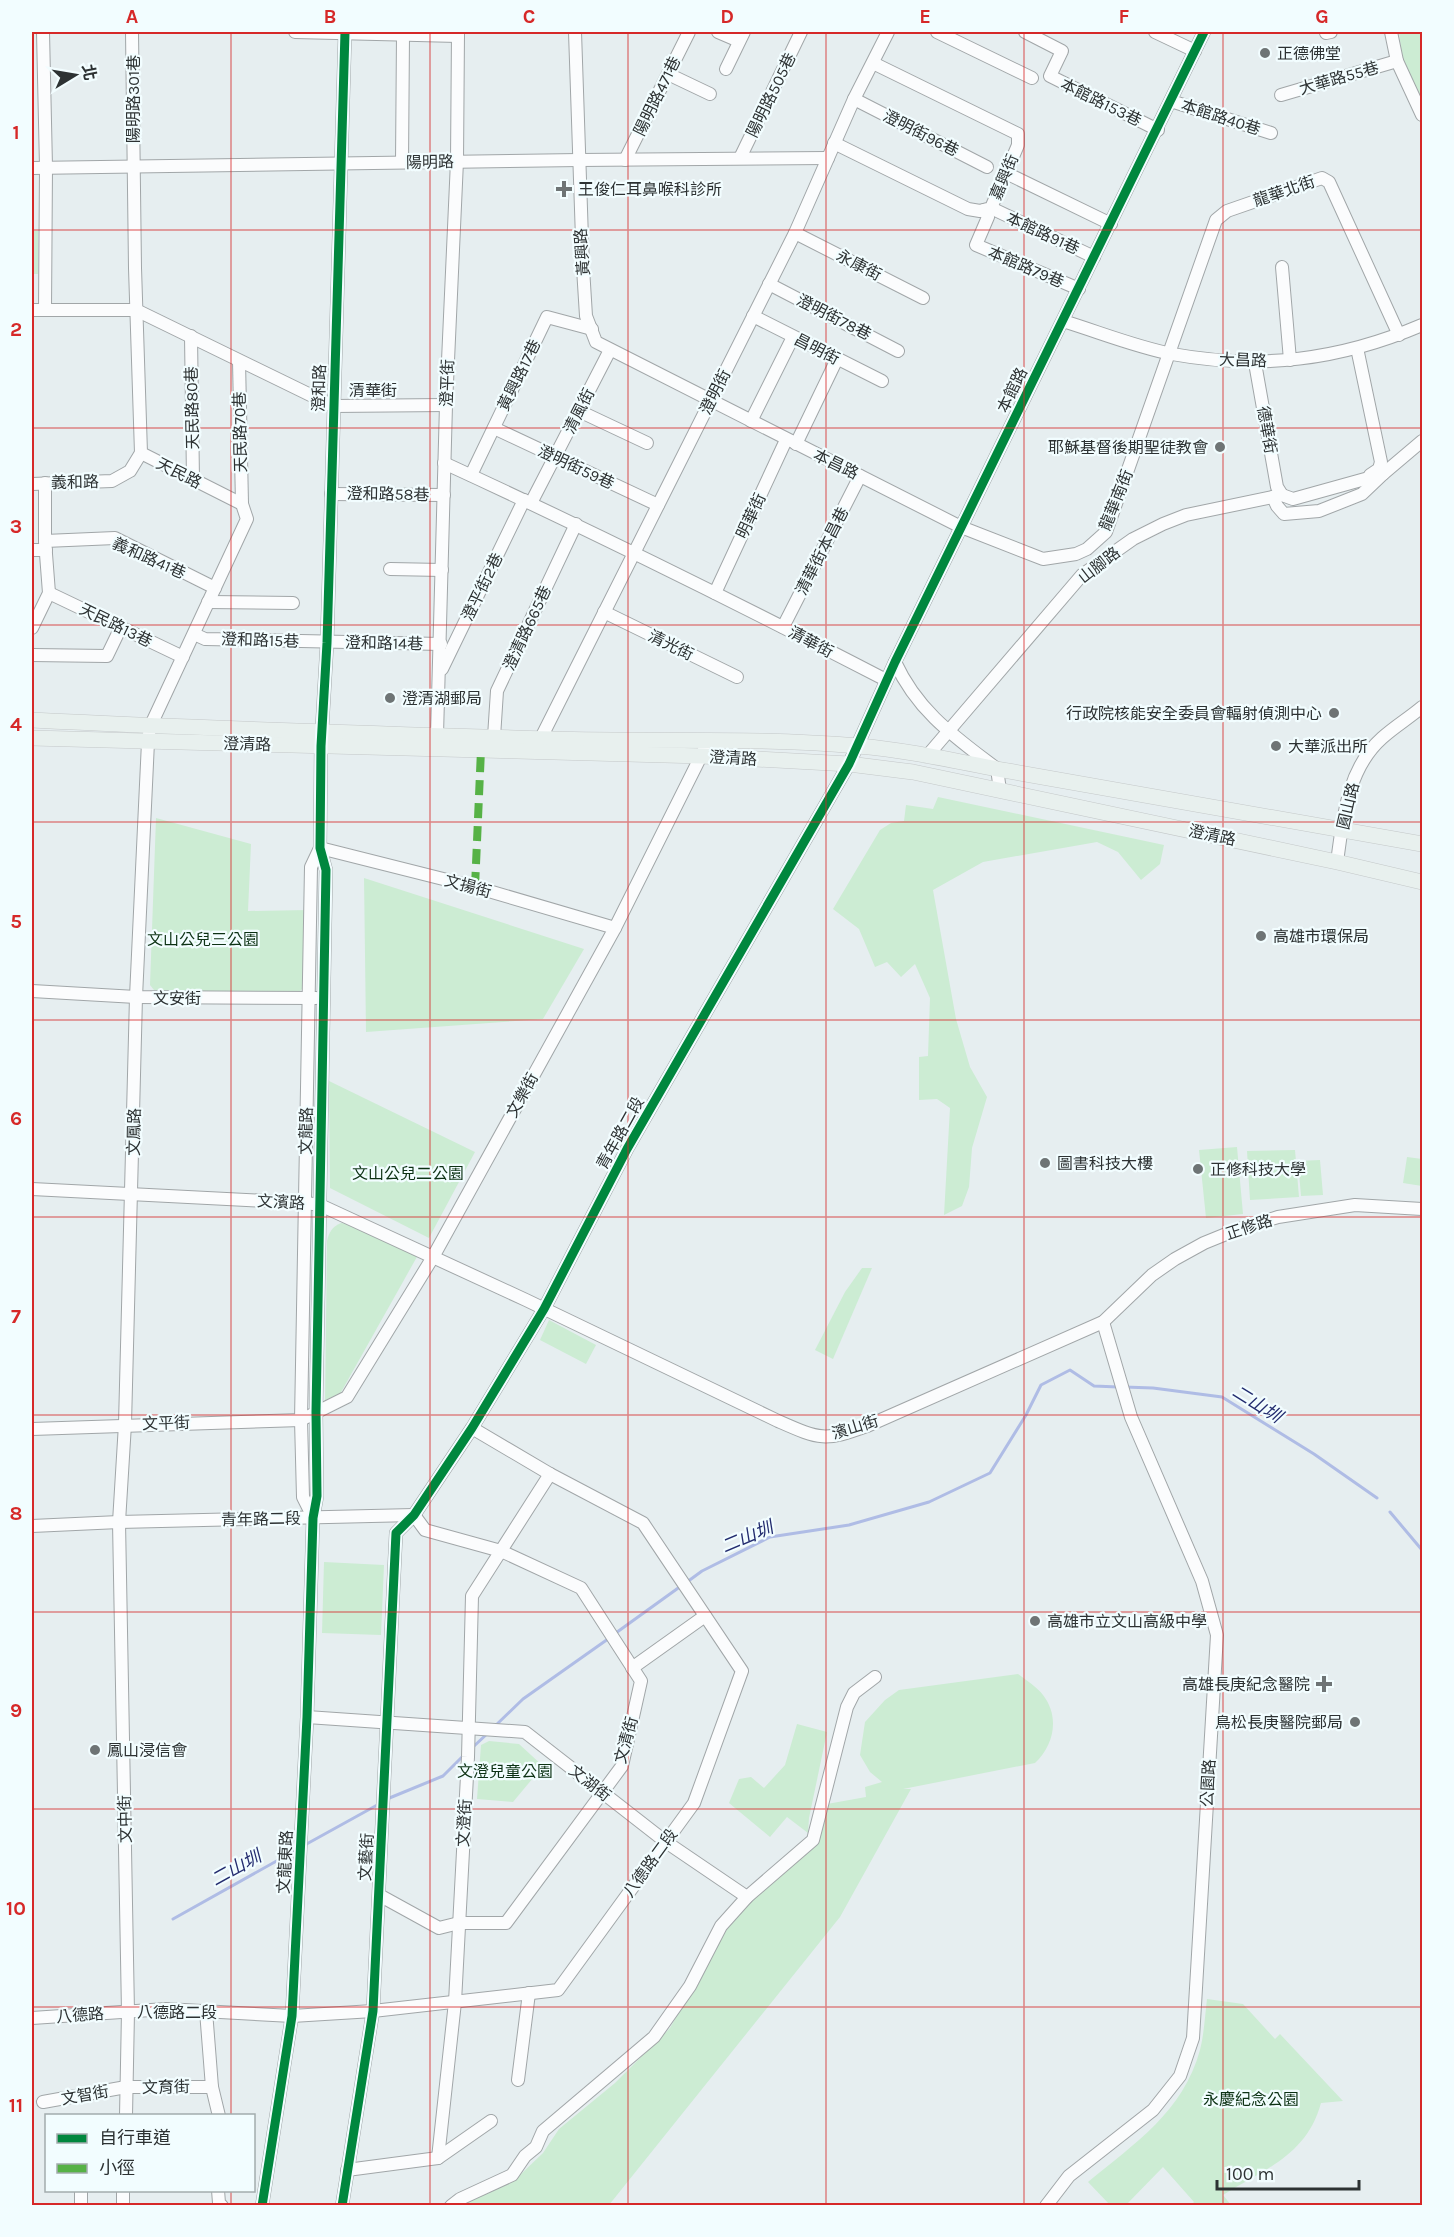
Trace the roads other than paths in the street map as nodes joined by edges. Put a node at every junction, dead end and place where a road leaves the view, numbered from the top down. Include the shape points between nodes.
1 (44, 32) edge
2 (132, 32) edge
3 (295, 32) edge
4 (345, 32) edge
5 (575, 32) edge
6 (689, 32) edge
7 (718, 32) edge
8 (801, 32) edge
9 (888, 32) edge
10 (937, 32) edge
11 (1025, 32) edge
12 (1155, 32) edge
13 (1204, 32) edge
14 (1391, 32) edge
15 (458, 34) edge
16 (403, 35) junction
17 (742, 36) edge
18 (1195, 51) junction
19 (1397, 61) junction
20 (873, 63) junction
21 (726, 69) dead end
22 (668, 74) junction
23 (1032, 78) dead end
24 (710, 94) dead end
25 (1281, 94) dead end
26 (854, 99) junction
27 (1172, 101) junction
28 (1422, 115) edge
29 (1158, 130) junction
30 (1272, 134) dead end
31 (834, 143) junction
32 (740, 158) junction
33 (828, 158) junction
34 (579, 160) junction
35 (626, 160) junction
36 (457, 161) junction
37 (402, 162) junction
38 (340, 163) junction
39 (134, 166) junction
40 (46, 167) junction
41 (987, 167) dead end
42 (32, 168) edge
43 (1006, 173) junction
44 (987, 209) junction
45 (1111, 224) junction
46 (795, 233) junction
47 (1094, 257) junction
48 (1282, 267) dead end
49 (38, 279) edge
50 (769, 284) junction
51 (1079, 289) junction
52 (923, 298) dead end
53 (32, 310) edge
54 (45, 310) junction
55 (136, 310) junction
56 (753, 316) junction
57 (1063, 321) junction
58 (1422, 325) edge
59 (592, 329) junction
60 (1399, 335) junction
61 (190, 336) junction
62 (793, 337) junction
63 (1357, 348) junction
64 (610, 350) junction
65 (898, 351) dead end
66 (1170, 354) junction
67 (837, 359) junction
68 (239, 360) junction
69 (1290, 360) junction
70 (1255, 363) junction
71 (882, 381) dead end
72 (711, 400) junction
73 (446, 405) junction
74 (333, 406) junction
75 (579, 411) junction
76 (751, 421) junction
77 (494, 428) junction
78 (1422, 441) edge
79 (791, 442) junction
80 (647, 443) dead end
81 (141, 453) junction
82 (555, 457) junction
83 (444, 463) junction
84 (1383, 474) junction
85 (471, 475) junction
86 (861, 476) junction
87 (1369, 476) junction
88 (193, 480) junction
89 (45, 483) junction
90 (32, 484) edge
91 (331, 494) junction
92 (444, 495) junction
93 (1278, 496) junction
94 (528, 502) junction
95 (242, 504) junction
96 (658, 505) junction
97 (576, 524) junction
98 (961, 527) junction
99 (45, 546) junction
100 (32, 550) edge
101 (634, 553) junction
102 (390, 569) dead end
103 (442, 570) junction
104 (215, 588) junction
105 (715, 592) junction
106 (49, 593) junction
107 (208, 602) junction
108 (294, 603) dead end
109 (604, 612) junction
110 (121, 627) junction
111 (783, 627) junction
112 (32, 628) edge
113 (194, 634) junction
114 (327, 643) junction
115 (441, 644) junction
116 (32, 655) edge
117 (183, 657) junction
118 (895, 662) junction
119 (440, 674) junction
120 (737, 677) dead end
121 (886, 681) junction
122 (1422, 707) edge
123 (32, 720) edge
124 (948, 732) junction
125 (149, 734) junction
126 (438, 735) junction
127 (494, 737) junction
128 (32, 738) edge
129 (321, 738) junction
130 (707, 741) junction
131 (538, 744) junction
132 (857, 746) junction
133 (928, 755) junction
134 (702, 756) junction
135 (849, 764) junction
136 (997, 770) junction
137 (1000, 790) junction
138 (1342, 828) junction
139 (1422, 844) edge
140 (320, 848) junction
141 (1337, 862) junction
142 (1422, 882) edge
143 (615, 928) junction
144 (32, 991) edge
145 (136, 997) junction
146 (310, 998) junction
147 (324, 998) junction
148 (32, 1189) edge
149 (133, 1193) junction
150 (306, 1203) junction
151 (320, 1205) junction
152 (1422, 1209) edge
153 (433, 1257) junction
154 (544, 1309) junction
155 (1103, 1322) junction
156 (316, 1412) junction
157 (301, 1420) junction
158 (125, 1424) junction
159 (472, 1428) junction
160 (32, 1429) edge
161 (550, 1474) junction
162 (414, 1515) junction
163 (313, 1518) junction
164 (119, 1522) junction
165 (32, 1526) edge
166 (501, 1551) junction
167 (705, 1616) junction
168 (632, 1668) junction
169 (875, 1677) dead end
170 (307, 1717) junction
171 (387, 1723) junction
172 (469, 1728) junction
173 (602, 1793) junction
174 (666, 1842) junction
175 (379, 1895) junction
176 (747, 1897) junction
177 (459, 1923) junction
178 (529, 1993) junction
179 (455, 2001) junction
180 (206, 2011) junction
181 (373, 2011) junction
182 (128, 2012) junction
183 (292, 2016) junction
184 (32, 2018) edge
185 (518, 2080) dead end
186 (126, 2087) junction
187 (212, 2087) junction
188 (43, 2102) dead end
189 (126, 2114) edge
190 (219, 2114) edge
191 (490, 2121) dead end
192 (438, 2158) junction
193 (347, 2170) junction
194 (262, 2205) edge
195 (342, 2205) edge
196 (452, 2205) edge
197 (1046, 2205) edge

1 - 40 street
2 - 39 street, 陽明路301巷
3 - 4 street
4 - 16 street
4 - 38 street, 澄和路
5 - 34 street, 黃興路
6 - 22 street, 陽明路471巷
7 - 17 street
8 - 32 street, 陽明路505巷
9 - 20 street, 澄明街
10 - 23 street
11 - 29 street, 本館路153巷 via 1062,51 1050,76
12 - 18 street
13 - 18 street, 本館路
14 - 19 street
15 - 16 street
15 - 36 street, 澄平街
16 - 37 street
17 - 21 street
18 - 27 street, 本館路
19 - 25 street, 大華路55巷
19 - 28 street
20 - 26 street, 澄明街
20 - 43 street, 嘉興街 via 1018,134 1018,145
22 - 24 street
22 - 35 street, 陽明路471巷
26 - 31 street, 澄明街
26 - 41 street, 澄明街96巷
27 - 29 street, 本館路
27 - 30 street, 本館路40巷
29 - 45 street, 本館路
31 - 33 street, 澄明街
31 - 44 street, 嘉興街 via 968,209
32 - 33 street, 陽明路
32 - 35 street, 陽明路
33 - 46 street, 澄明街
34 - 35 street, 陽明路
34 - 36 street, 陽明路
34 - 59 street, 黃興路 via 586,316
36 - 37 street, 陽明路
36 - 73 street, 澄平街
37 - 38 street, 陽明路
38 - 39 street, 陽明路
38 - 74 street, 澄和路
39 - 40 street, 陽明路
39 - 55 street, 天民路
40 - 42 street, 陽明路
40 - 49 street
43 - 44 street, 嘉興街
43 - 45 street
44 - 47 street, 本館路91巷
44 - 51 street, 本館路79巷 via 988,217 976,245
45 - 47 street, 本館路
46 - 50 street, 澄明街
46 - 52 street, 永康街
47 - 51 street, 本館路
48 - 69 street
49 - 54 street
50 - 56 street, 澄明街
50 - 65 street, 澄明街78巷
51 - 57 street, 本館路
53 - 54 street, 清華街
54 - 55 street, 清華街
55 - 61 street, 清華街
55 - 81 street, 天民路
56 - 62 street, 昌明街
56 - 72 street, 澄明街
57 - 66 street, 大昌路
57 - 98 street, 本館路
58 - 60 street, 大昌路
59 - 64 street, 黃興路 via 597,342
59 - 77 street, 黃興路17巷 via 547,317
60 - 63 street, 大昌路
60 - 66 street, 龍華北街 via 1329,182 1322,178 1227,211 1216,220
61 - 68 street, 清華街
61 - 88 street, 天民路80巷
62 - 67 street, 昌明街
62 - 76 street
63 - 69 street, 大昌路
63 - 87 street via 1381,462 1379,469
64 - 72 street, 黃興路
64 - 75 street, 清風街
66 - 70 street, 大昌路
66 - 98 street, 龍華南街 via 1106,532 1087,549 1043,559
67 - 71 street, 昌明街
67 - 79 street, 明華街
68 - 74 street, 清華街
68 - 95 street, 天民路70巷
69 - 70 street, 大昌路
70 - 93 street, 德華街
72 - 76 street, 本昌路
72 - 96 street, 澄明街
73 - 74 street, 清華街
73 - 83 street, 澄平街
74 - 91 street, 澄和路
75 - 80 street
75 - 82 street, 清風街
76 - 79 street, 本昌路
77 - 82 street, 澄明街59巷
77 - 85 street, 黃興路17巷
78 - 84 street
79 - 86 street, 本昌路
79 - 105 street, 明華街
81 - 88 street, 天民路
81 - 89 street, 義和路 via 130,471 112,481
82 - 94 street, 清風街
82 - 96 street, 澄明街59巷
83 - 85 street, 清華街
83 - 92 street, 澄平街
84 - 87 street, 山腳路
84 - 93 street via 1362,494 1319,511 1284,514 1277,506
85 - 94 street, 清華街
86 - 98 street, 本昌路
86 - 111 street, 清華街本昌巷
87 - 93 street, 山腳路 via 1293,499
88 - 95 street, 天民路
89 - 90 street, 義和路
89 - 99 street
91 - 92 street, 澄和路58巷
91 - 114 street, 澄和路
92 - 103 street, 澄平街
93 - 124 street, 山腳路 via 1186,515 1132,539 1082,575
94 - 97 street, 清華街
94 - 119 street, 澄平街2巷
95 - 104 street via 247,519
96 - 101 street, 澄明街
97 - 101 street, 清華街
97 - 127 street, 澄清路665巷 via 497,691
98 - 118 street, 本館路
99 - 100 street, 義和路41巷
99 - 104 street, 義和路41巷 via 115,538
99 - 106 street
101 - 105 street, 清華街
101 - 109 street, 澄明街
102 - 103 street
103 - 115 street, 澄平街
104 - 107 street
105 - 111 street, 清華街
106 - 110 street, 天民路13巷
106 - 112 street
107 - 108 street
107 - 113 street
109 - 120 street, 清光街
109 - 131 street, 澄明街
110 - 116 street via 107,656
110 - 117 street, 天民路13巷
111 - 121 street, 清華街
113 - 114 street, 澄和路15巷 via 205,639
113 - 117 street
114 - 115 street, 澄和路14巷
114 - 129 street, 澄和路
115 - 119 street, 澄平街
117 - 125 street
118 - 121 street, 本館路
118 - 124 street via 905,683
119 - 126 street, 澄平街
121 - 132 street, 本館路
122 - 138 street, 圓山路 via 1367,754 1355,775
123 - 125 main road, 澄清路
124 - 133 street, 山腳路
124 - 136 street
125 - 128 main road, 澄清路
125 - 129 main road, 澄清路
125 - 145 street, 文鳳路
126 - 127 main road, 澄清路
126 - 129 main road, 澄清路
127 - 131 main road, 澄清路
129 - 131 main road, 澄清路
129 - 140 street, 文龍路
130 - 131 main road, 澄清路
130 - 132 main road, 澄清路
130 - 134 street, 文樂街
131 - 134 main road, 澄清路
132 - 133 main road, 澄清路
132 - 135 street, 本館路
133 - 136 main road, 澄清路
134 - 135 main road, 澄清路
134 - 143 street, 文樂街
135 - 137 main road, 澄清路
135 - 154 street, 青年路二段 via 627,1149
136 - 137 street
136 - 138 main road, 澄清路
137 - 141 main road, 澄清路
138 - 139 main road, 澄清路
138 - 141 street, 圓山路
140 - 143 street, 文揚街
140 - 146 street, 文龍路 via 311,867
140 - 147 street, 文龍路 via 326,870
141 - 142 main road, 澄清路
143 - 153 street, 文樂街
144 - 145 street, 文安街
145 - 146 street, 文安街
145 - 149 street, 文鳳路
146 - 147 street, 文安街
146 - 150 street, 文龍路
147 - 151 street, 文龍路
148 - 149 street, 文濱路
149 - 150 street, 文濱路
149 - 158 street, 文鳳路
150 - 151 street, 文濱路
150 - 157 street, 文龍路
151 - 153 street, 文濱路
151 - 156 street, 文龍路
152 - 155 street, 正修路 via 1355,1205 1278,1217 1236,1230 1175,1259 1152,1275
153 - 154 street, 文濱路
153 - 156 street, 文樂街 via 347,1397
154 - 155 street, 濱山街 via 778,1421 813,1436 830,1437 867,1426
154 - 159 street, 青年路二段
155 - 197 street, 公園路 via 1131,1418 1202,1581 1217,1635 1193,2038 1180,2076 1154,2110 1069,2176
156 - 157 street, 文樂街
156 - 163 street, 文龍路 via 317,1496
157 - 158 street, 文平街
157 - 163 street, 文龍路 via 303,1497
158 - 160 street, 文平街
158 - 164 street, 文鳳路
159 - 161 street, 八德路二段
159 - 162 street, 青年路二段
161 - 166 street, 文澄街
161 - 167 street, 八德路二段 via 643,1523
162 - 163 street, 青年路二段
162 - 166 street, 文清街 via 425,1530
162 - 171 street, 文藝街 via 396,1533
163 - 164 street, 青年路二段
163 - 170 street, 文龍東路
164 - 165 street, 青年路二段
164 - 182 street, 文中街
166 - 168 street, 文清街 via 581,1588
166 - 172 street, 文澄街 via 472,1596
167 - 168 street
167 - 174 street, 八德路二段 via 742,1671 694,1803
168 - 173 street, 文清街 via 641,1681 622,1766
169 - 176 street via 854,1693 848,1707 813,1839
170 - 171 street, 文湖街
170 - 183 street, 文龍東路
171 - 172 street, 文湖街
171 - 175 street, 文藝街
172 - 173 street, 文湖街 via 525,1732
172 - 177 street, 文澄街
173 - 174 street, 文湖街
173 - 177 street, 文清街 via 506,1923
174 - 176 street, 文湖街
174 - 178 street, 八德路二段 via 558,1990
175 - 177 street, 文清街 via 439,1928
175 - 181 street, 文藝街
176 - 196 street via 721,1926 690,1986 654,2037 543,2131 536,2147 512,2175
177 - 179 street, 文澄街
178 - 179 street, 八德路二段
178 - 185 street
179 - 181 street, 八德路二段
179 - 192 street, 文澄街
180 - 182 street, 八德路二段 via 166,2008
180 - 183 street, 八德路二段
180 - 187 street
181 - 183 street, 八德路二段
181 - 193 street, 文藝街
182 - 184 street, 八德路
182 - 186 street, 文中街
183 - 194 street, 文龍東路
186 - 187 street, 文育街
186 - 188 street, 文智街
186 - 189 street, 文中街
187 - 190 street, 文育街
191 - 192 street
192 - 193 street
193 - 195 street, 文藝街

